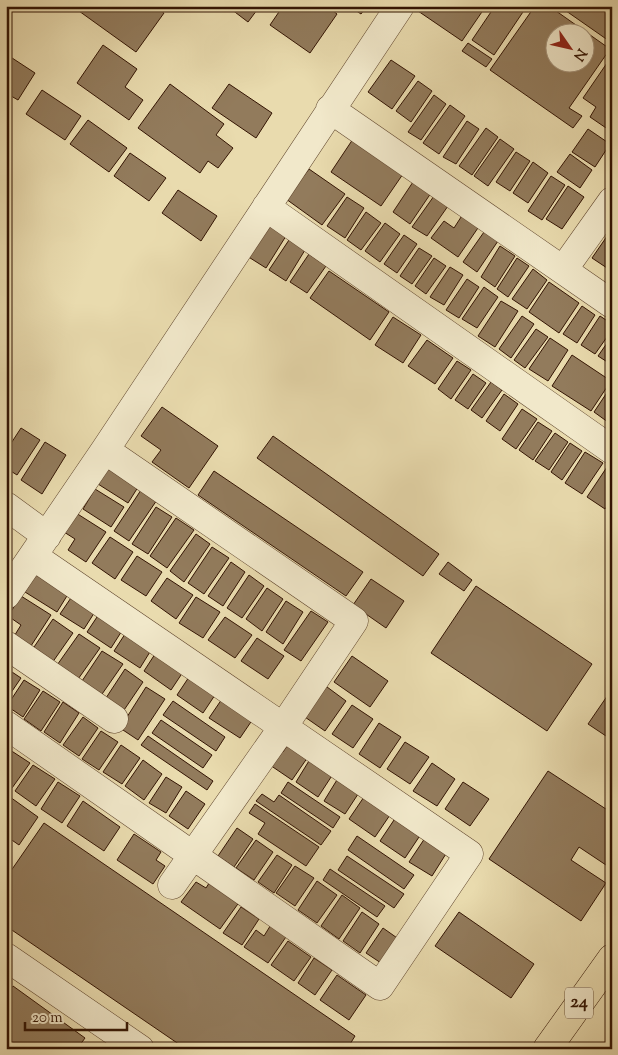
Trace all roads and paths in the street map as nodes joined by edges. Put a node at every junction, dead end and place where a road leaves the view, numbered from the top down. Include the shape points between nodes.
1 (400, 6) edge
2 (330, 109) junction
3 (612, 201) edge
4 (266, 207) junction
5 (563, 270) junction
6 (612, 304) edge
7 (105, 450) junction
8 (612, 450) edge
9 (6, 506) edge
10 (40, 546) junction
11 (6, 595) edge
12 (6, 645) edge
13 (114, 719) dead end
14 (6, 725) edge
15 (283, 726) junction
16 (193, 855) junction
17 (172, 885) dead end
18 (6, 957) edge
19 (612, 958) edge
20 (140, 1049) edge
21 (547, 1049) edge

1 - 2 street
2 - 4 street
2 - 5 street
3 - 5 street
4 - 7 street
4 - 8 street
5 - 6 street
7 - 10 street
7 - 15 street via 354,621
9 - 10 street
10 - 11 street
10 - 15 street
12 - 13 street
14 - 16 street
15 - 16 street
15 - 16 street via 469,854 380,986
16 - 17 street
18 - 20 street
19 - 21 main road, 24

